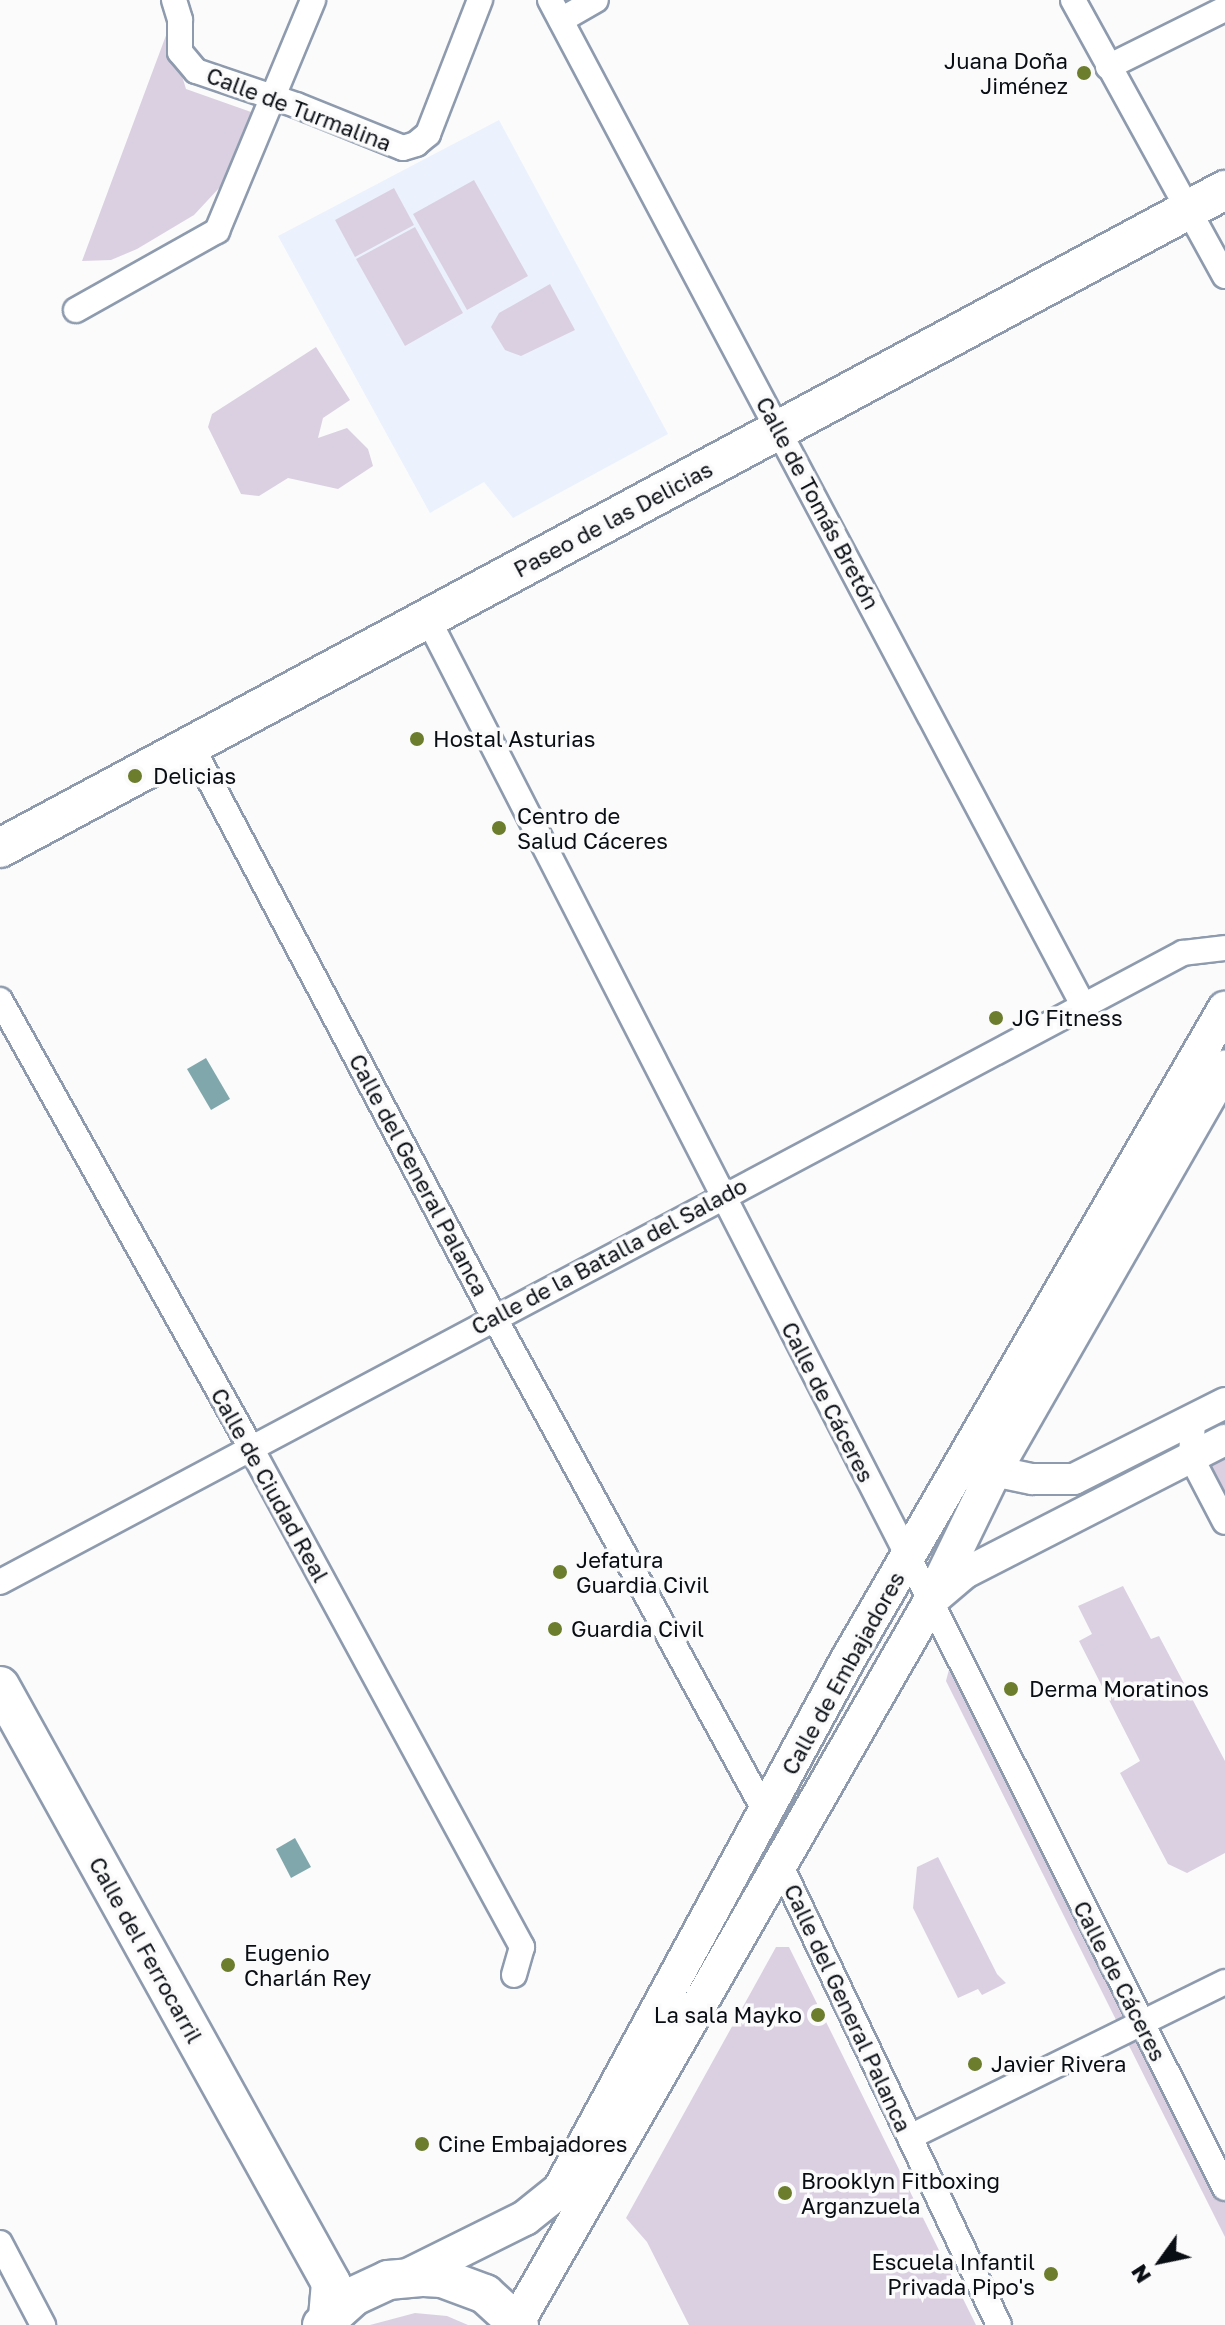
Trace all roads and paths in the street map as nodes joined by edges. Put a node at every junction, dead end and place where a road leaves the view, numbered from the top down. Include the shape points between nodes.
1 (174, 0) edge
2 (313, 0) edge
3 (480, 0) edge
4 (596, 0) edge
5 (1073, 0) edge
6 (1225, 9) edge
7 (555, 10) edge
8 (1108, 67) junction
9 (275, 97) junction
10 (1225, 190) edge
11 (1187, 211) junction
12 (1225, 276) edge
13 (76, 310) dead end
14 (779, 430) junction
15 (428, 619) junction
16 (191, 745) junction
17 (0, 848) edge
18 (1225, 948) edge
19 (0, 1000) edge
20 (1084, 1007) junction
21 (1225, 1009) edge
22 (1225, 1068) edge
23 (722, 1196) junction
24 (494, 1317) junction
25 (1225, 1403) edge
26 (1193, 1420) junction
27 (1225, 1440) edge
28 (251, 1448) junction
29 (1191, 1457) junction
30 (994, 1471) junction
31 (941, 1502) junction
32 (1225, 1522) edge
33 (908, 1556) junction
34 (0, 1582) edge
35 (930, 1603) junction
36 (0, 1686) edge
37 (766, 1813) junction
38 (780, 1864) junction
39 (514, 1975) dead end
40 (1225, 1982) edge
41 (1141, 2023) junction
42 (910, 2137) junction
43 (1225, 2188) edge
44 (293, 2214) junction
45 (0, 2243) edge
46 (397, 2279) junction
47 (325, 2321) edge
48 (518, 2323) edge
49 (43, 2325) edge
50 (999, 2325) edge

1 - 9 street, Calle de Turmalina via 180,52 196,71
2 - 9 street
3 - 9 street, Calle de Turmalina via 428,134 416,144 403,148
4 - 7 street
5 - 8 street
6 - 8 street
7 - 14 street, Calle de Tomás Bretón
8 - 11 street
9 - 13 street via 217,231
10 - 11 main road, Paseo de las Delicias
11 - 12 street
11 - 14 main road, Paseo de las Delicias
14 - 15 main road, Paseo de las Delicias
14 - 20 street, Calle de Tomás Bretón
15 - 16 main road, Paseo de las Delicias
15 - 23 street, Calle de Cáceres
16 - 17 main road, Paseo de las Delicias
16 - 24 street, Calle del General Palanca
18 - 20 street, Calle de la Batalla del Salado via 1183,953
19 - 28 street, Calle de Ciudad Real
20 - 23 street, Calle de la Batalla del Salado
21 - 31 main road, Calle de Embajadores
22 - 30 main road, Calle de Embajadores
23 - 24 street, Calle de la Batalla del Salado
23 - 33 street, Calle de Cáceres
24 - 28 street, Calle de la Batalla del Salado
24 - 37 street, Calle del General Palanca
25 - 26 street
26 - 29 street
26 - 30 street via 1074,1479 1032,1479
27 - 29 street
28 - 34 street, Calle de la Batalla del Salado
28 - 39 street, Calle de Ciudad Real via 522,1947
29 - 32 street
29 - 35 street via 965,1573
30 - 31 street via 970,1473
30 - 35 main road, Calle de Embajadores
31 - 33 main road, Calle de Embajadores
33 - 35 street, Calle de Cáceres
33 - 37 main road, Calle de Embajadores
35 - 38 main road, Calle de Embajadores
35 - 41 street, Calle de Cáceres
36 - 44 main road, Calle del Ferrocarril
37 - 46 main road, Calle de Embajadores via 560,2190 525,2218
38 - 42 street, Calle del General Palanca
38 - 48 main road, Calle de Embajadores
40 - 41 street
41 - 42 street
41 - 43 street, Calle de Cáceres
42 - 50 street, Calle del General Palanca
44 - 46 main road, Calle del Ferrocarril via 347,2261
44 - 47 main road, Calle del Ferrocarril via 331,2283
45 - 49 street
46 - 47 main road via 354,2296
46 - 48 main road via 442,2278 473,2288 500,2303

